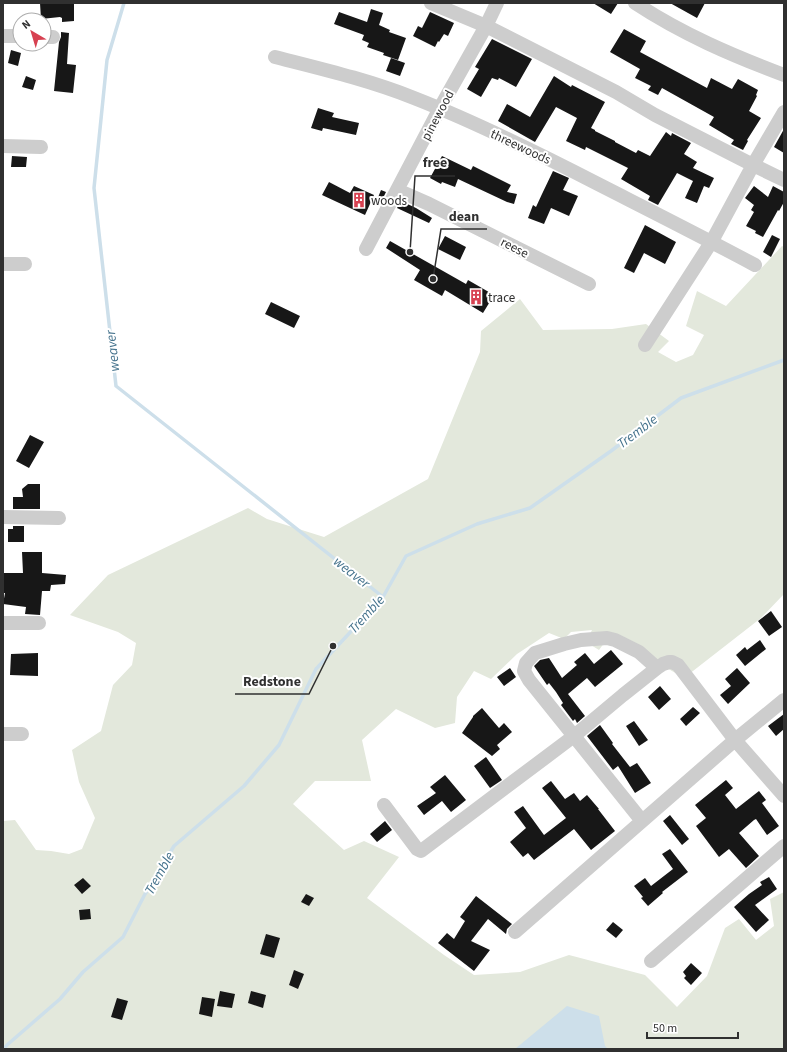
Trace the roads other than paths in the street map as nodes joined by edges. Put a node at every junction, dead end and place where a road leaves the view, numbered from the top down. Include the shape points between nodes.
1 (432, 3) edge
2 (497, 3) edge
3 (635, 3) edge
4 (486, 26) junction
5 (275, 57) dead end
6 (784, 75) edge
7 (440, 108) junction
8 (784, 112) edge
9 (3, 146) edge
10 (41, 147) dead end
11 (753, 165) junction
12 (784, 180) edge
13 (397, 190) junction
14 (712, 242) junction
15 (366, 249) dead end
16 (3, 264) edge
17 (24, 264) dead end
18 (755, 265) dead end
19 (589, 284) dead end
20 (645, 345) dead end
21 (3, 518) edge
22 (59, 518) dead end
23 (3, 623) edge
24 (39, 623) dead end
25 (657, 668) junction
26 (784, 700) edge
27 (3, 734) edge
28 (22, 734) dead end
29 (574, 736) junction
30 (735, 740) junction
31 (784, 796) edge
32 (384, 806) dead end
33 (642, 821) junction
34 (784, 846) edge
35 (515, 932) dead end
36 (651, 961) dead end

1 - 4 street
2 - 4 street, pinewood
3 - 6 street via 711,46
4 - 7 street, pinewood
4 - 11 street
5 - 7 street, threewoods via 356,78
7 - 13 street, pinewood
7 - 14 street, threewoods via 523,146
8 - 11 street
9 - 10 street
11 - 12 street
11 - 14 street
13 - 15 street, pinewood
13 - 19 street, reese
14 - 18 street, threewoods
14 - 20 street
16 - 17 street
21 - 22 street
23 - 24 street
25 - 29 street
25 - 29 street via 639,652 607,638 581,640 535,653 526,663 524,671
25 - 30 street via 669,662 678,665
26 - 30 street
27 - 28 street
29 - 32 street via 421,851
29 - 33 street
30 - 31 street
30 - 33 street
33 - 35 street
34 - 36 street

